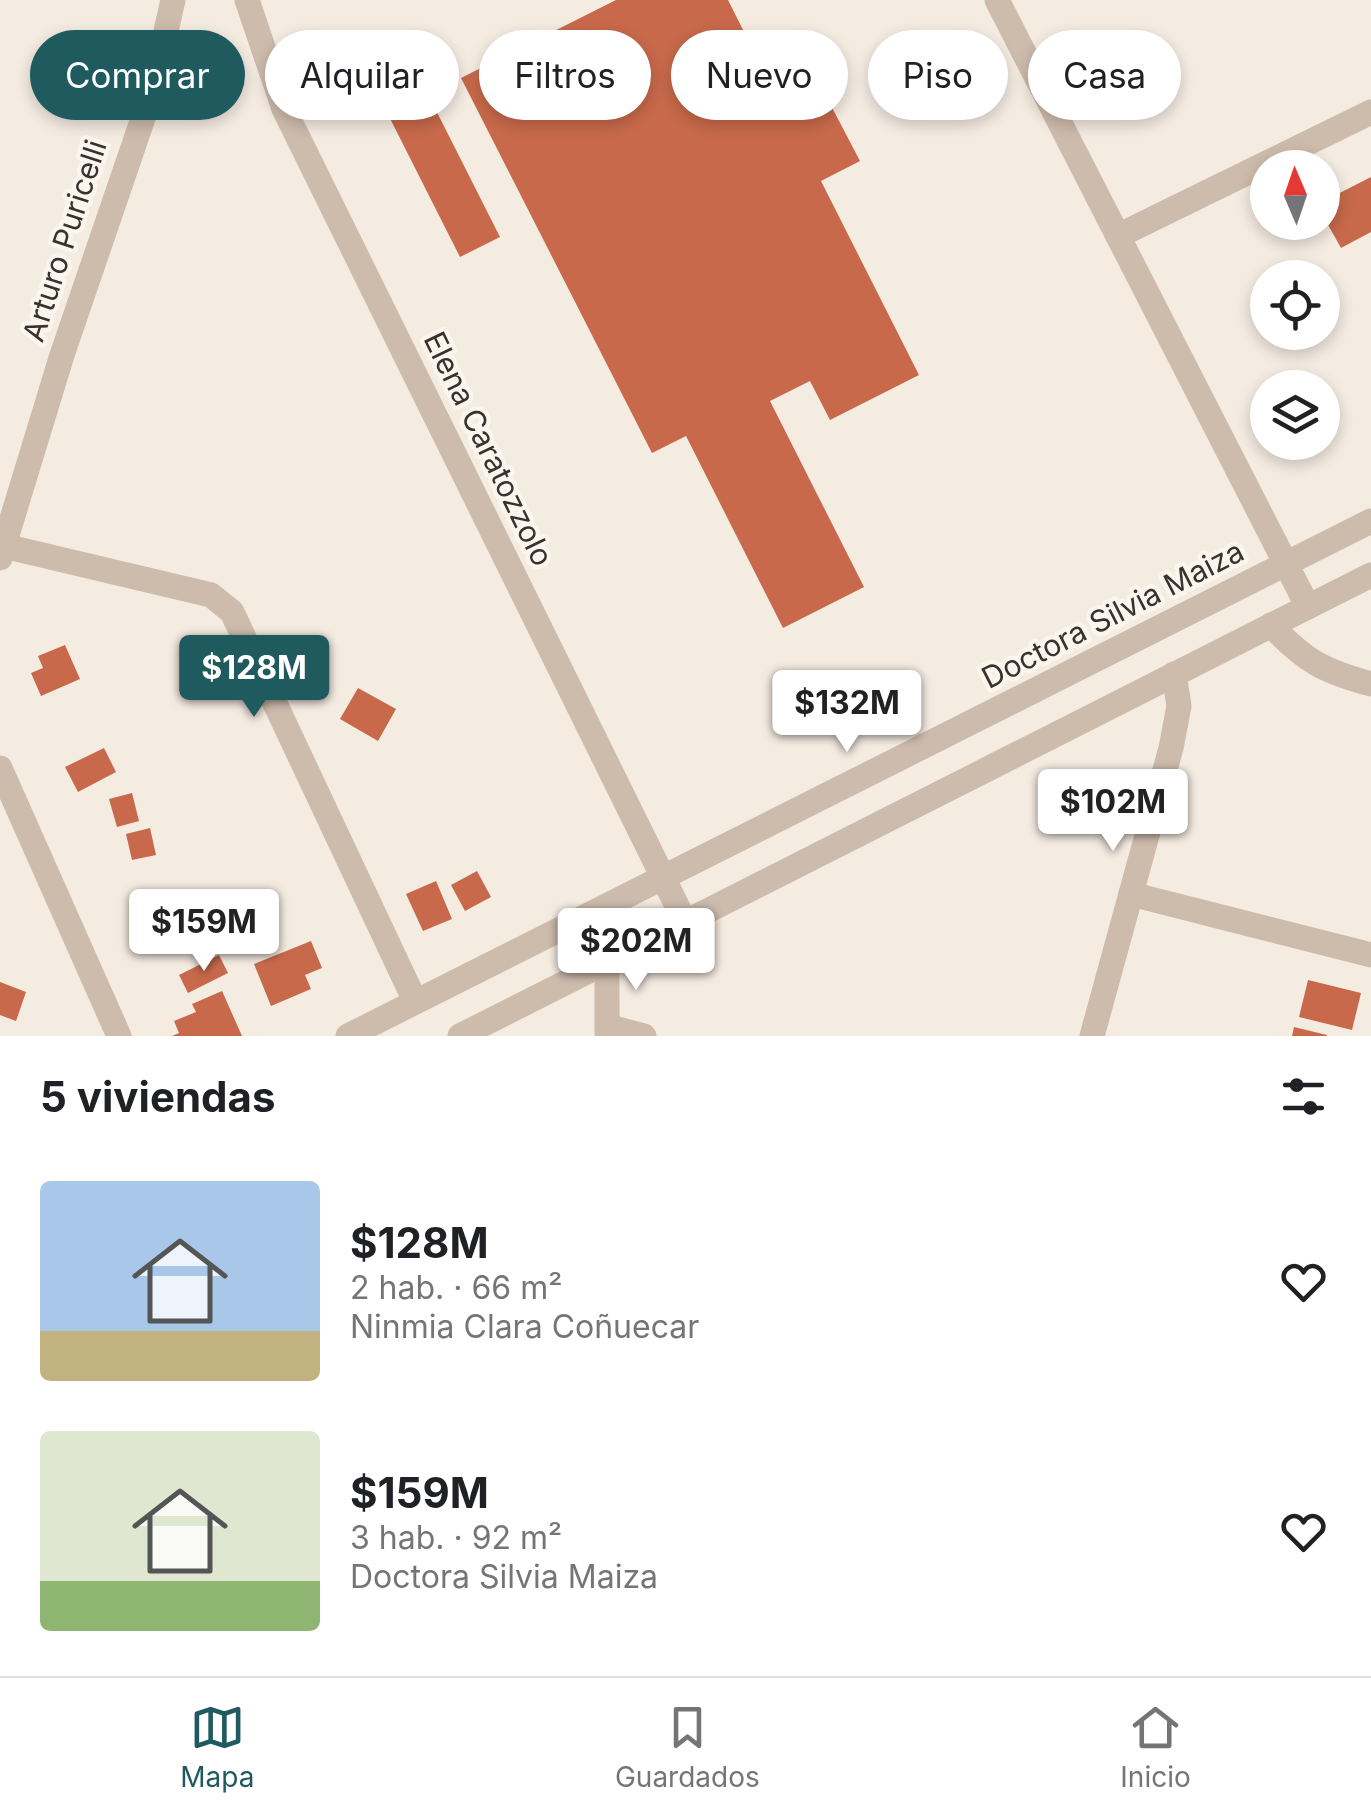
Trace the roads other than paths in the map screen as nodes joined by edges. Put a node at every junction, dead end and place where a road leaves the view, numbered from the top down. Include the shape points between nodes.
1 (172, 0) edge
2 (246, 0) edge
3 (997, 0) edge
4 (1371, 112) edge
5 (1118, 236) junction
6 (1371, 521) edge
7 (2, 552) edge
8 (1286, 564) junction
9 (1371, 575) edge
10 (1308, 606) junction
11 (1271, 626) junction
12 (1174, 674) junction
13 (1371, 684) edge
14 (0, 768) edge
15 (664, 879) junction
16 (1131, 894) junction
17 (685, 922) junction
18 (1371, 955) edge
19 (607, 962) junction
20 (415, 1001) junction
21 (609, 1031) edge
22 (120, 1036) edge
23 (348, 1036) edge
24 (460, 1036) edge
25 (644, 1036) edge
26 (1092, 1036) edge

1 - 7 street, Arturo Puricelli via 153,89
2 - 15 street, Elena Caratozzolo via 284,109
3 - 5 street
4 - 5 street
5 - 8 street
6 - 8 street, Doctora Silvia Maiza
7 - 20 street via 211,595 232,612
8 - 10 street
8 - 15 street, Doctora Silvia Maiza
9 - 10 street
10 - 11 street
11 - 12 street
11 - 13 street via 1302,659
12 - 16 street via 1179,706 1171,748
12 - 17 street
14 - 22 street
15 - 17 street, Elena Caratozzolo
15 - 20 street, Doctora Silvia Maiza
16 - 18 street
16 - 26 street
17 - 19 street
19 - 21 street
19 - 24 street
20 - 23 street, Doctora Silvia Maiza
21 - 25 street

